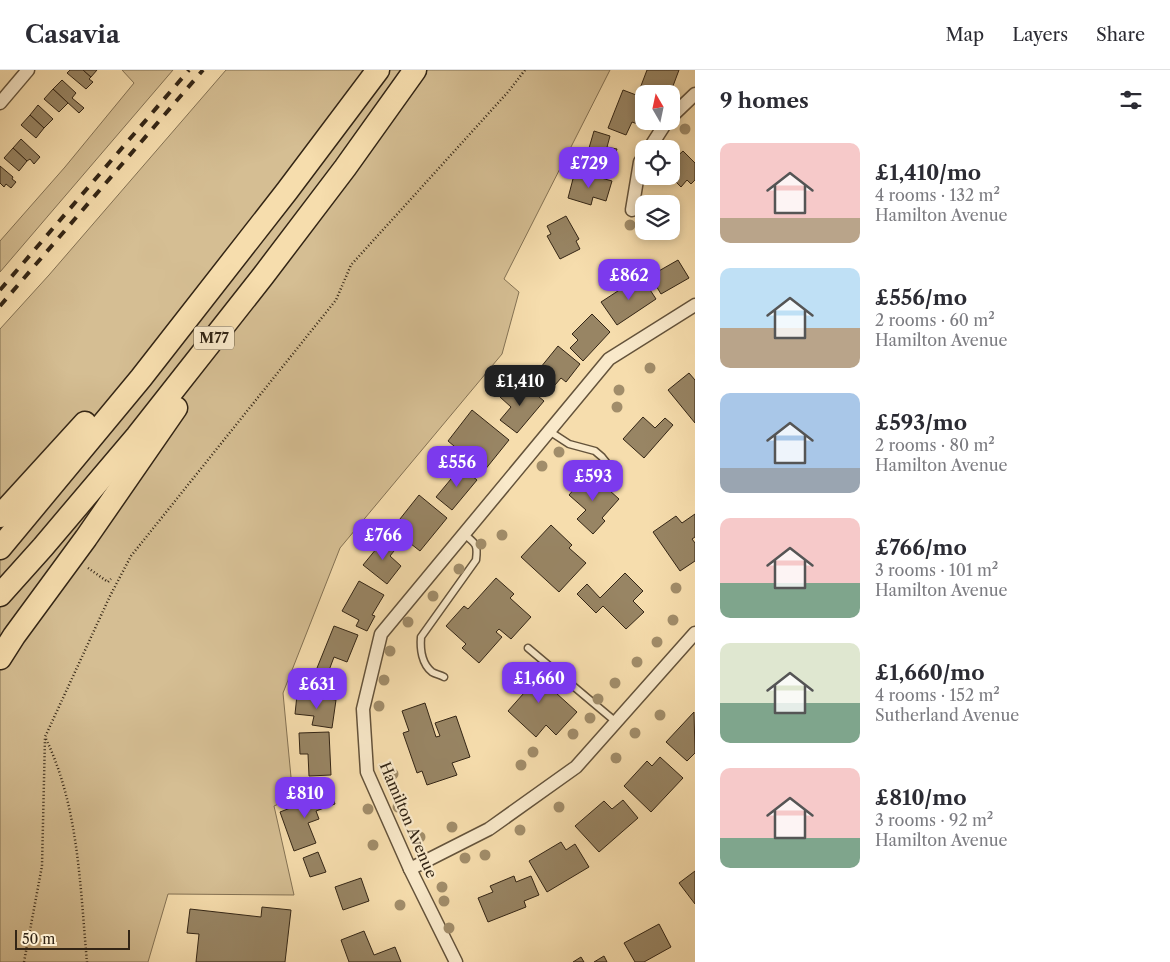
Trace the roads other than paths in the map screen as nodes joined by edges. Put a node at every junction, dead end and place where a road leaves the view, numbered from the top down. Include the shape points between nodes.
1 (28, 70) edge
2 (368, 70) edge
3 (378, 70) edge
4 (415, 70) edge
5 (695, 94) edge
6 (0, 103) edge
7 (680, 108) edge
8 (636, 185) edge
9 (632, 210) dead end
10 (264, 276) junction
11 (695, 305) edge
12 (549, 431) junction
13 (614, 472) dead end
14 (0, 516) edge
15 (464, 534) junction
16 (0, 548) edge
17 (0, 595) edge
18 (695, 633) edge
19 (528, 648) dead end
20 (0, 658) edge
21 (444, 677) dead end
22 (616, 722) junction
23 (410, 868) junction
24 (456, 962) edge

1 - 6 street
2 - 14 highway, M77 via 124,377
3 - 16 highway, M77 via 141,378
4 - 10 highway, M77
5 - 7 street
8 - 9 street
10 - 17 highway, M77 via 137,436
10 - 20 highway, M77 via 151,444
11 - 12 street, Hamilton Avenue via 609,359
12 - 13 lane via 569,444 595,451
12 - 15 street, Hamilton Avenue
15 - 21 lane via 478,548 476,560 421,637 424,661 432,672
15 - 23 street, Hamilton Avenue via 381,634 363,709 366,772
18 - 22 street
19 - 22 lane
22 - 23 street via 576,767 489,829
23 - 24 street, Hamilton Avenue

